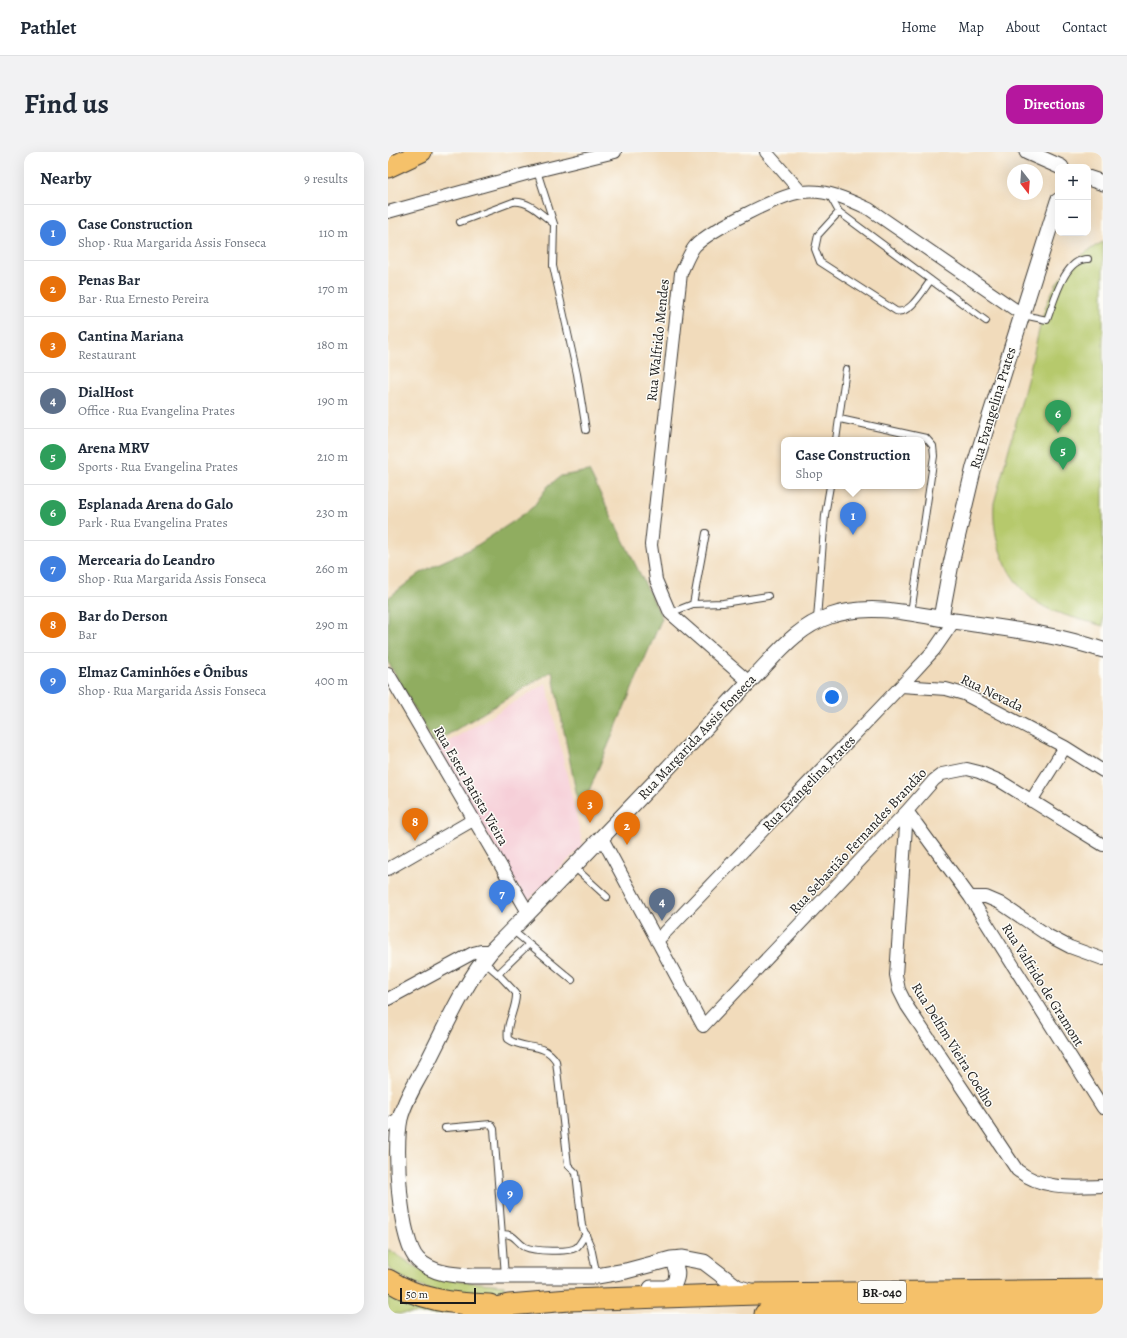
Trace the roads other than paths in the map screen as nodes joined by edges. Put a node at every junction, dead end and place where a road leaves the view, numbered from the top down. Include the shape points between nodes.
1 (422, 152) edge
2 (615, 152) edge
3 (766, 152) edge
4 (1027, 152) edge
5 (1055, 164) edge
6 (388, 168) edge
7 (537, 171) junction
8 (1091, 179) edge
9 (1103, 184) edge
10 (802, 192) junction
11 (828, 193) junction
12 (1055, 211) edge
13 (388, 212) edge
14 (839, 212) junction
15 (460, 222) dead end
16 (554, 224) junction
17 (1088, 259) dead end
18 (931, 280) junction
19 (1023, 315) junction
20 (986, 321) dead end
21 (846, 369) dead end
22 (840, 419) junction
23 (586, 430) dead end
24 (837, 437) edge
25 (921, 437) edge
26 (925, 438) edge
27 (830, 489) edge
28 (706, 533) dead end
29 (768, 596) dead end
30 (694, 604) junction
31 (670, 613) junction
32 (910, 613) junction
33 (948, 619) junction
34 (817, 621) junction
35 (1103, 650) edge
36 (388, 673) edge
37 (749, 682) junction
38 (901, 686) junction
39 (1064, 747) junction
40 (1103, 771) edge
41 (1031, 801) junction
42 (907, 811) junction
43 (473, 820) junction
44 (602, 838) junction
45 (1103, 845) edge
46 (574, 867) junction
47 (388, 869) edge
48 (607, 897) dead end
49 (970, 897) junction
50 (529, 914) junction
51 (512, 930) junction
52 (657, 941) junction
53 (529, 944) junction
54 (487, 956) junction
55 (1103, 959) edge
56 (498, 974) junction
57 (572, 980) dead end
58 (388, 999) edge
59 (1103, 1108) edge
60 (394, 1122) edge
61 (445, 1128) dead end
62 (1103, 1186) edge
63 (502, 1234) junction
64 (586, 1234) junction
65 (671, 1259) junction
66 (505, 1276) junction
67 (597, 1276) junction
68 (388, 1280) edge
69 (666, 1288) junction
70 (1103, 1290) edge
71 (757, 1294) junction
72 (707, 1296) junction
73 (569, 1300) junction
74 (509, 1305) junction
75 (1103, 1307) edge
76 (472, 1314) edge
77 (765, 1314) edge

1 - 6 highway
2 - 7 street
3 - 10 street
4 - 5 street
7 - 13 street
7 - 16 lane
8 - 9 street
10 - 11 street, Rua Walfrido Mendes
10 - 31 street, Rua Walfrido Mendes via 772,202 727,224 695,246 681,273 651,545 656,580
11 - 14 lane
11 - 19 street, Rua Walfrido Mendes via 849,199 869,209
12 - 19 street, Rua Evangelina Prates
14 - 18 lane
14 - 18 lane via 818,235 815,248 820,262 901,312 907,310
15 - 16 lane via 519,201
16 - 23 lane via 553,266 577,374
17 - 19 lane via 1078,261 1066,273 1047,320
18 - 20 lane
19 - 33 street, Rua Evangelina Prates via 974,467 951,564
21 - 22 lane
22 - 24 lane
22 - 25 lane
26 - 32 lane via 933,446 934,456
27 - 34 lane
28 - 30 lane
29 - 30 lane via 723,603
30 - 31 lane
31 - 37 street, Rua Walfrido Mendes
32 - 33 street, Rua Margarida Assis Fonseca
32 - 34 street, Rua Margarida Assis Fonseca via 864,610 840,613
33 - 35 street, Rua Margarida Assis Fonseca via 1050,635
33 - 38 street, Rua Evangelina Prates via 934,650
34 - 37 street, Rua Margarida Assis Fonseca via 792,638
36 - 43 street, Rua Ester Batista Vieira
37 - 44 street, Rua Margarida Assis Fonseca
38 - 39 street, Rua Nevada via 946,689 964,694
38 - 52 street, Rua Evangelina Prates
39 - 40 street, Rua Nevada
39 - 41 street
41 - 42 street, Rua Sebastião Fernandes Brandão via 1000,781 967,769 942,774
41 - 45 street, Rua Sebastião Fernandes Brandão
42 - 49 street, Rua Valfrido de Gramont
42 - 52 street, Rua Sebastião Fernandes Brandão via 703,1026
42 - 62 street, Rua Delfim Vieira Coelho via 896,975 899,990 1012,1164 1032,1181 1057,1186
43 - 47 street
43 - 50 street, Rua Ester Batista Vieira
44 - 46 street, Rua Margarida Assis Fonseca
44 - 52 street
46 - 48 lane
46 - 50 street, Rua Margarida Assis Fonseca
49 - 55 street via 986,897 1000,903 1049,936
49 - 59 street, Rua Valfrido de Gramont
50 - 51 street, Rua Margarida Assis Fonseca
51 - 53 lane
51 - 54 street, Rua Margarida Assis Fonseca
53 - 56 lane
53 - 57 lane
54 - 56 lane
54 - 58 street via 481,951 473,953
54 - 60 street, Rua Margarida Assis Fonseca via 475,971
56 - 64 lane via 516,993 516,1002 507,1032 508,1039 515,1044 543,1048 552,1054 556,1061 568,1165 576,1173 582,1226
60 - 66 street, Rua Margarida Assis Fonseca via 406,1234 413,1255 426,1266 444,1273
61 - 63 lane via 491,1124 494,1129
63 - 64 lane via 511,1234 532,1250 570,1250 577,1247
63 - 66 lane
64 - 67 lane
65 - 67 street, Rua Margarida Assis Fonseca
65 - 69 street via 677,1275 674,1284
65 - 71 street, Rua Margarida Assis Fonseca via 694,1259 704,1262 737,1287
66 - 67 street, Rua Margarida Assis Fonseca
68 - 74 highway via 417,1295 460,1304
69 - 72 lane
69 - 73 street via 608,1290
70 - 71 highway, BR-040
71 - 72 highway, BR-040
72 - 73 highway, BR-040
73 - 74 highway, BR-040
74 - 76 highway, BR-040
75 - 77 highway, BR-040 via 927,1307

